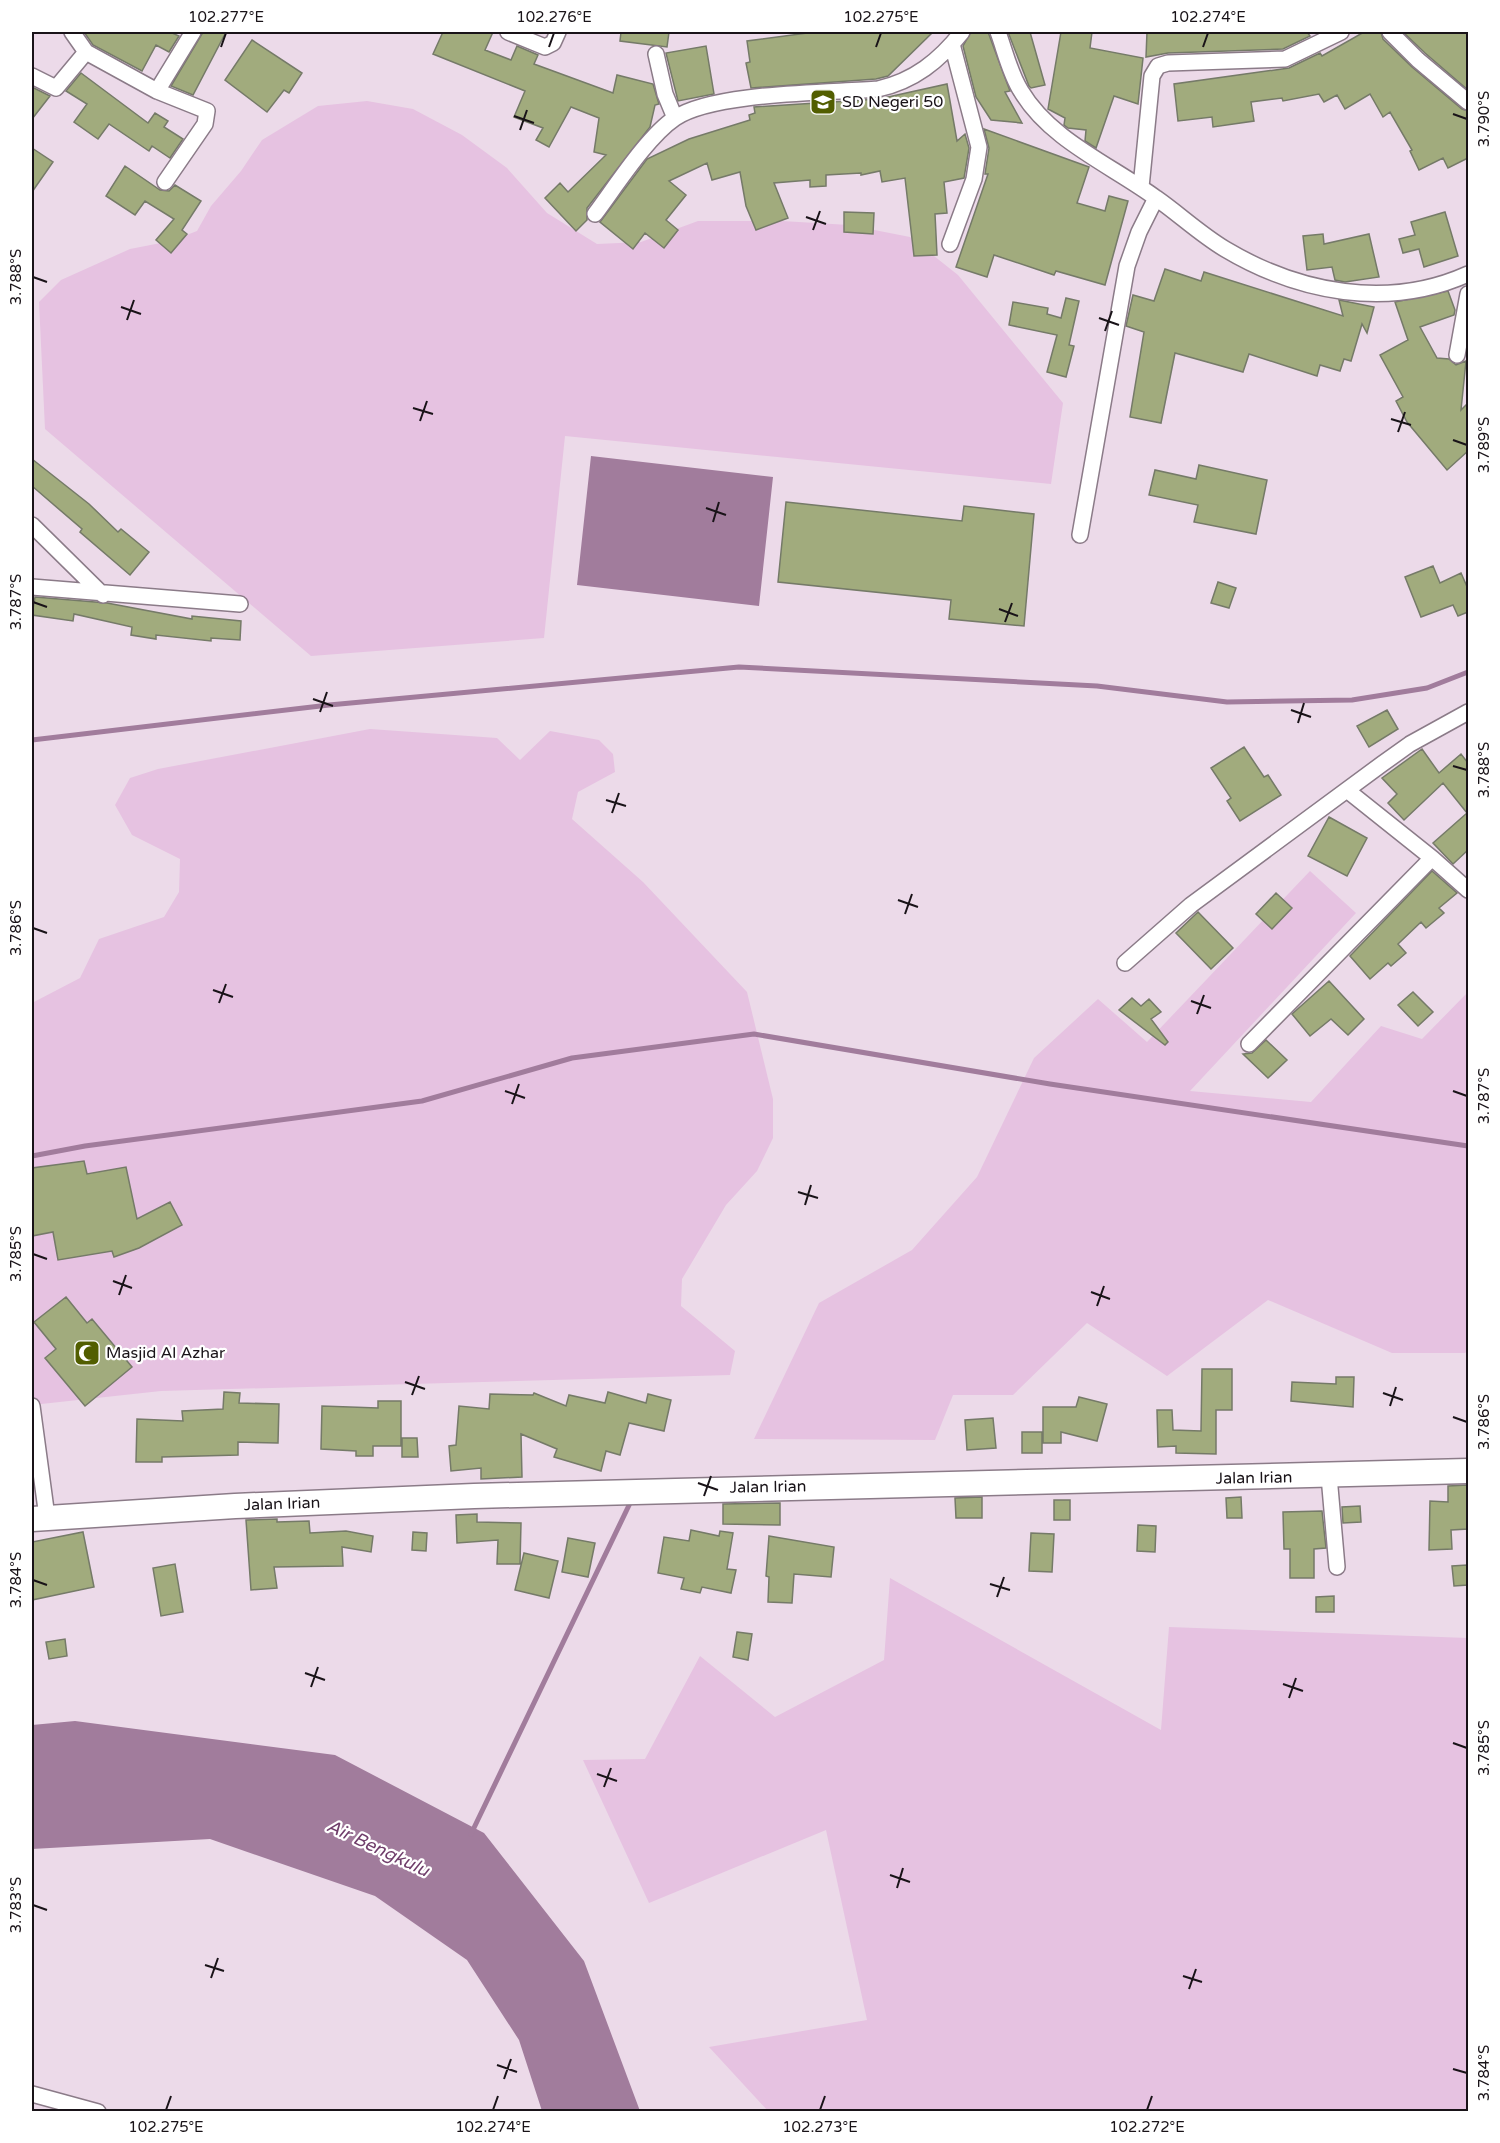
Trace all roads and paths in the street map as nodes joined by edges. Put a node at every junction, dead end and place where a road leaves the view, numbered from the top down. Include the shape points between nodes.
1 (72, 32) edge
2 (193, 32) edge
3 (508, 32) edge
4 (558, 32) edge
5 (962, 32) edge
6 (998, 32) edge
7 (1341, 32) edge
8 (1390, 32) edge
9 (952, 44) junction
10 (86, 52) junction
11 (656, 54) dead end
12 (32, 76) edge
13 (157, 91) junction
14 (1468, 102) edge
15 (675, 118) junction
16 (165, 182) dead end
17 (1141, 187) junction
18 (1156, 198) junction
19 (595, 213) dead end
20 (950, 244) dead end
21 (1468, 274) edge
22 (1468, 294) edge
23 (1457, 355) dead end
24 (32, 525) edge
25 (1080, 535) dead end
26 (32, 587) edge
27 (103, 595) junction
28 (240, 604) dead end
29 (1466, 719) edge
30 (1348, 791) junction
31 (1432, 858) junction
32 (1468, 890) edge
33 (1125, 963) dead end
34 (1250, 1044) dead end
35 (32, 1407) edge
36 (1468, 1471) edge
37 (1329, 1476) junction
38 (39, 1518) edge
39 (1337, 1567) dead end
40 (32, 2094) edge
41 (98, 2112) edge

1 - 10 street
2 - 13 street
3 - 4 street via 545,47 553,43
5 - 9 street
6 - 17 street via 1020,90 1040,114 1086,152
7 - 17 street via 1285,59 1158,66 1152,76
8 - 14 street
9 - 15 street via 922,72 898,84 718,102
9 - 20 street via 979,147 974,179
10 - 12 street via 56,88
10 - 13 street
11 - 15 street
13 - 16 street via 202,107 208,113 205,124
15 - 19 street via 656,135
17 - 18 street
18 - 21 street via 1233,254 1285,279 1310,286 1386,294 1438,286
18 - 25 street via 1127,266
22 - 23 street
24 - 27 street
26 - 27 street
27 - 28 street
29 - 30 street via 1410,744
30 - 31 street
30 - 33 street via 1191,905
31 - 32 street
31 - 34 street
35 - 38 street
36 - 37 main road, Jalan Irian
37 - 38 main road, Jalan Irian via 498,1495
37 - 39 street
40 - 41 street

